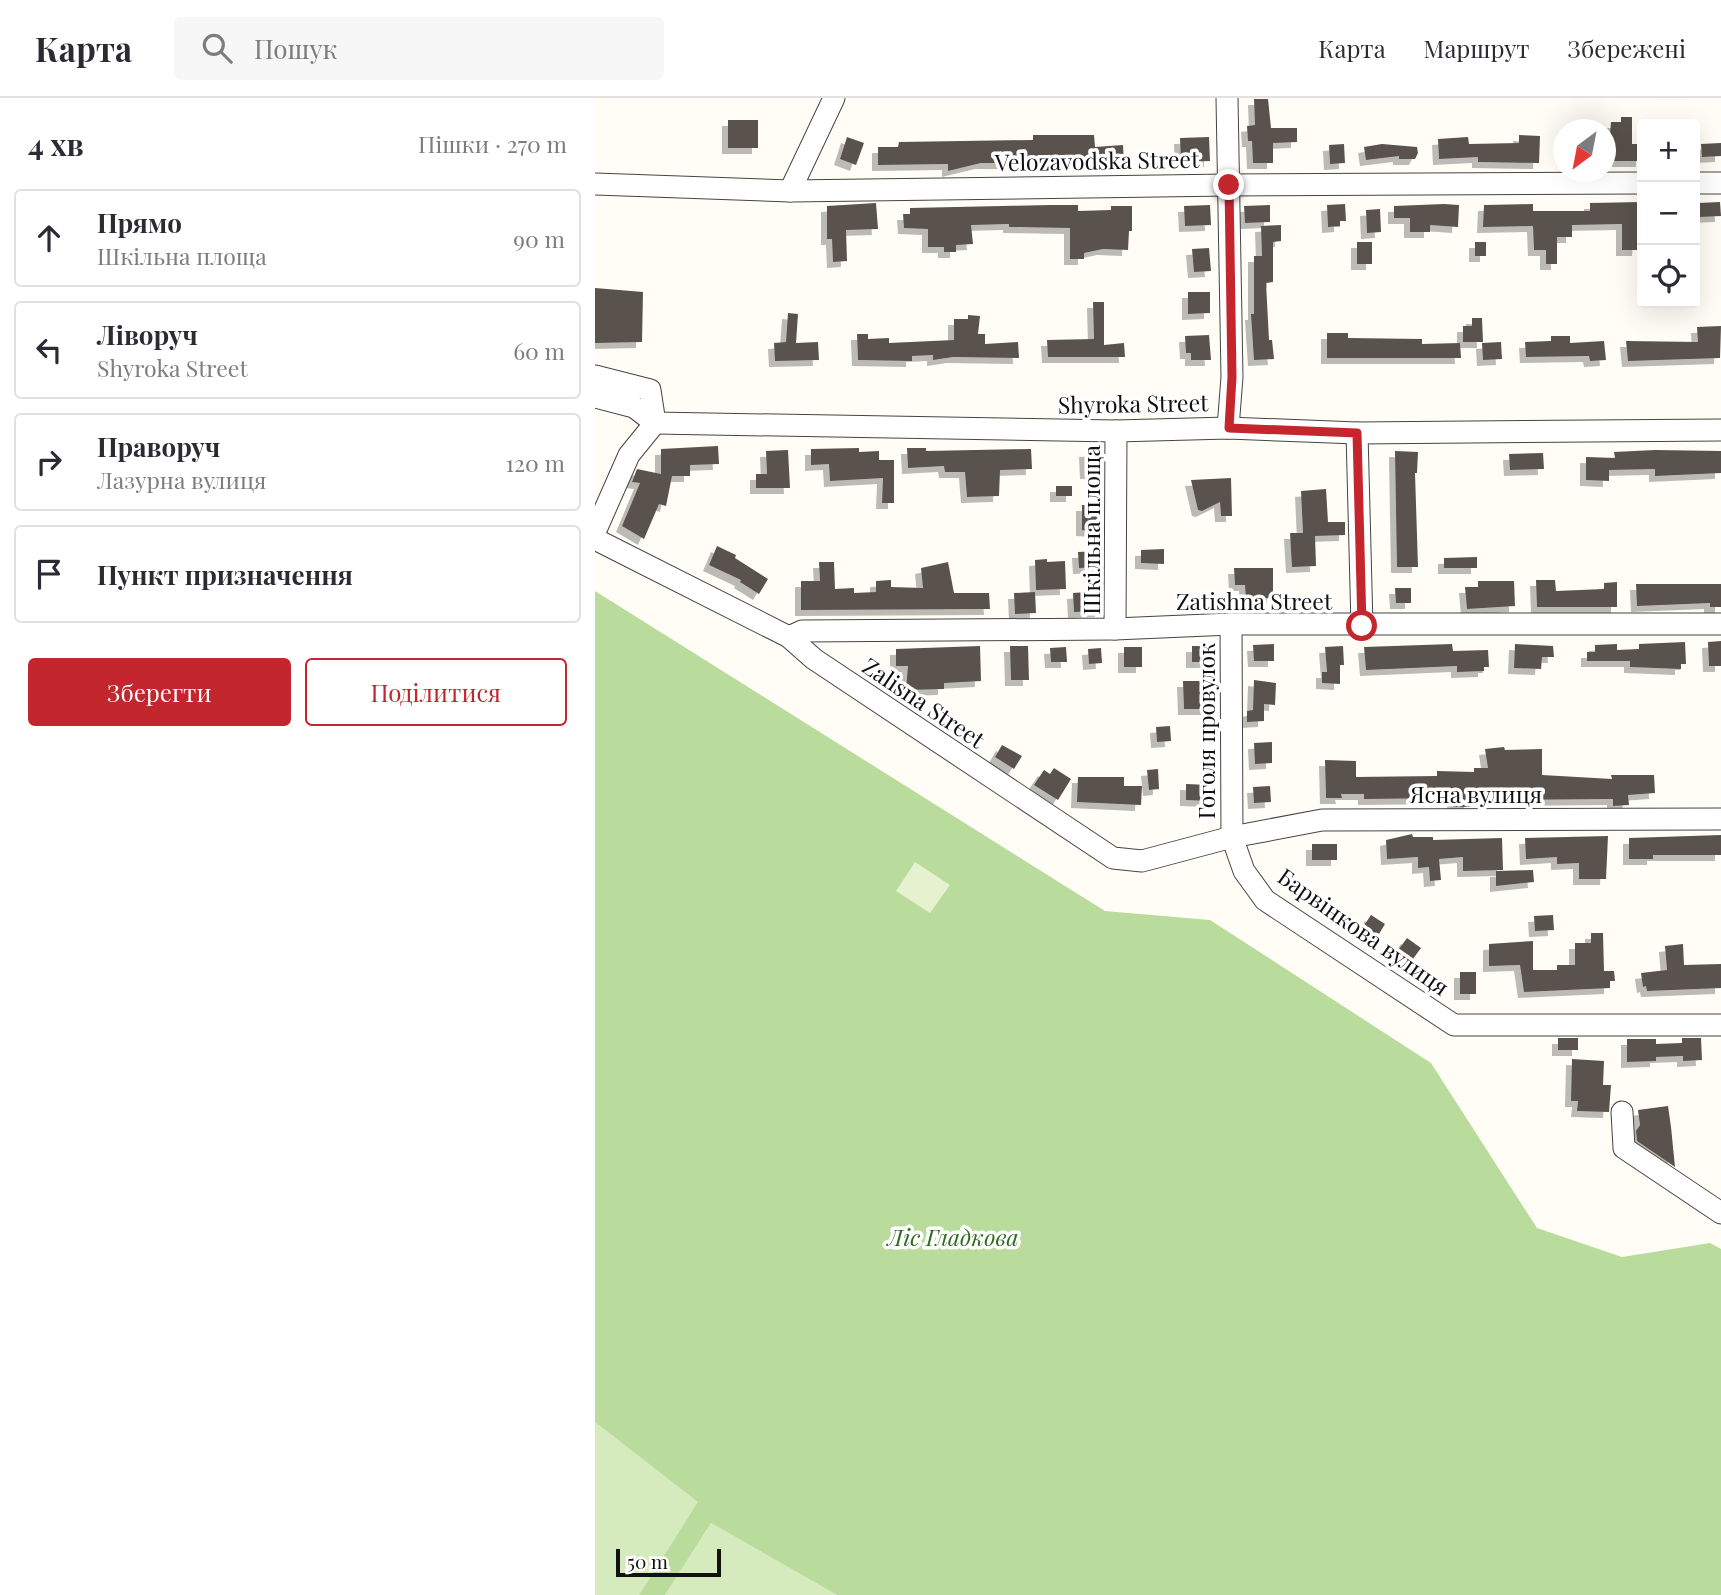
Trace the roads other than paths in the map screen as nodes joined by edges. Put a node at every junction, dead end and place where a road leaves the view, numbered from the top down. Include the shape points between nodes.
1 (834, 98) edge
2 (1227, 98) edge
3 (1637, 183) edge
4 (1700, 183) edge
5 (1721, 183) edge
6 (595, 184) edge
7 (1229, 185) junction
8 (790, 191) junction
9 (595, 376) edge
10 (595, 397) edge
11 (655, 423) junction
12 (1229, 428) junction
13 (1721, 430) edge
14 (1117, 431) junction
15 (1357, 433) junction
16 (595, 532) edge
17 (595, 539) edge
18 (1231, 624) junction
19 (1721, 624) edge
20 (1362, 626) junction
21 (1115, 629) junction
22 (789, 637) junction
23 (1721, 819) edge
24 (1232, 837) junction
25 (1721, 1025) edge
26 (1622, 1112) dead end
27 (1721, 1213) edge

1 - 8 street
2 - 7 street
3 - 7 street, Velozavodska Street
4 - 5 street
6 - 8 street, Velozavodska Street
7 - 8 street, Velozavodska Street
7 - 12 street
9 - 11 street via 650,390
10 - 11 street via 634,407
11 - 14 street, Shyroka Street
11 - 16 street via 629,455
12 - 14 street, Shyroka Street
12 - 15 street, Shyroka Street
13 - 15 street, Shyroka Street
14 - 21 street, Шкільна площа
15 - 20 street
17 - 22 street, Zalisna Street
18 - 20 street, Zatishna Street
18 - 21 street, Zatishna Street
18 - 24 street, Гоголя провулок
19 - 20 street, Zatishna Street
21 - 22 street, Zatishna Street via 802,631
22 - 24 street, Zalisna Street via 814,659 1113,858 1142,861
23 - 24 street, Ясна вулиця via 1322,820
24 - 25 street, Барвінкова вулиця via 1244,872 1265,900 1454,1025
26 - 27 street via 1625,1148

